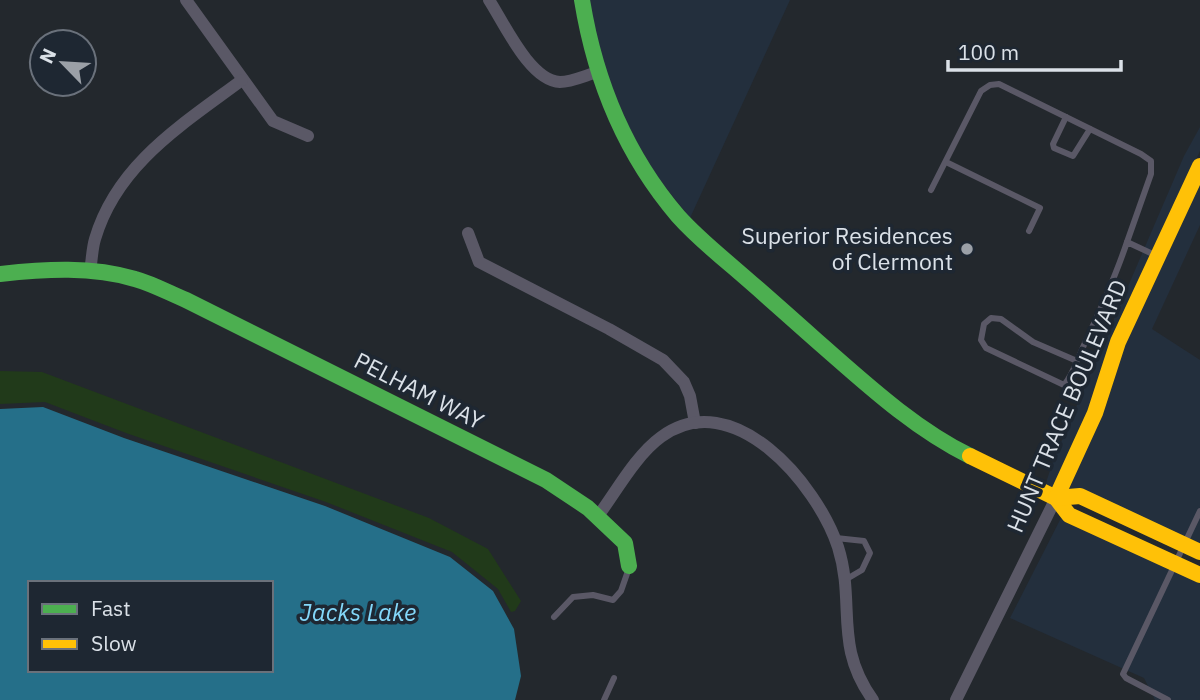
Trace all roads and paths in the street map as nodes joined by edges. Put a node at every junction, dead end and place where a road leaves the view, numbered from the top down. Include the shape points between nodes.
1 (186, 0) edge
2 (489, 0) edge
3 (582, 0) edge
4 (598, 72) junction
5 (242, 80) junction
6 (1066, 117) junction
7 (1090, 129) junction
8 (307, 136) dead end
9 (946, 162) junction
10 (1200, 166) edge
11 (932, 190) dead end
12 (1029, 232) dead end
13 (468, 233) dead end
14 (1127, 242) junction
15 (1157, 257) junction
16 (90, 271) junction
17 (0, 274) edge
18 (1077, 361) junction
19 (695, 423) junction
20 (1056, 498) junction
21 (1200, 511) edge
22 (598, 516) junction
23 (834, 538) junction
24 (1184, 545) junction
25 (1200, 552) edge
26 (1175, 564) junction
27 (629, 566) joint
28 (1200, 575) edge
29 (844, 581) junction
30 (554, 617) dead end
31 (614, 678) dead end
32 (604, 700) edge
33 (873, 700) edge
34 (956, 700) edge
35 (1168, 700) edge

1 - 5 street
2 - 4 street via 531,66 545,79 561,82
3 - 4 street
4 - 20 street via 609,105 641,167 679,217 719,255 923,427 960,451
5 - 8 street via 273,121
5 - 16 street via 155,146 127,176 95,239
6 - 7 lane
6 - 7 lane via 1054,148 1073,156
6 - 9 lane via 999,84 990,85 981,91
7 - 14 lane via 1151,161 1151,174
9 - 11 lane
9 - 12 lane via 1040,208
10 - 15 street, HUNT TRACE BOULEVARD
13 - 19 street via 479,262 663,360 684,382
14 - 15 lane
14 - 18 lane
15 - 20 street, HUNT TRACE BOULEVARD
16 - 17 street, PELHAM WAY via 36,269
16 - 22 street, PELHAM WAY via 135,279 186,300 546,480
18 - 18 lane via 1067,382 1060,385 986,348 982,330 991,318 1001,319 1033,342
19 - 22 street via 673,430 649,447
19 - 23 street via 724,424 760,442 809,491
20 - 24 street via 1080,496
20 - 26 street via 1069,515
20 - 34 street, HUNT TRACE BOULEVARD
21 - 24 lane
22 - 27 street, PELHAM WAY via 625,543
23 - 29 street
23 - 29 lane via 864,541 870,553 862,570
24 - 25 street
24 - 26 lane
26 - 28 street
26 - 35 lane via 1123,674
27 - 30 lane via 614,600 573,597
29 - 33 street via 849,648 860,681
31 - 32 lane

